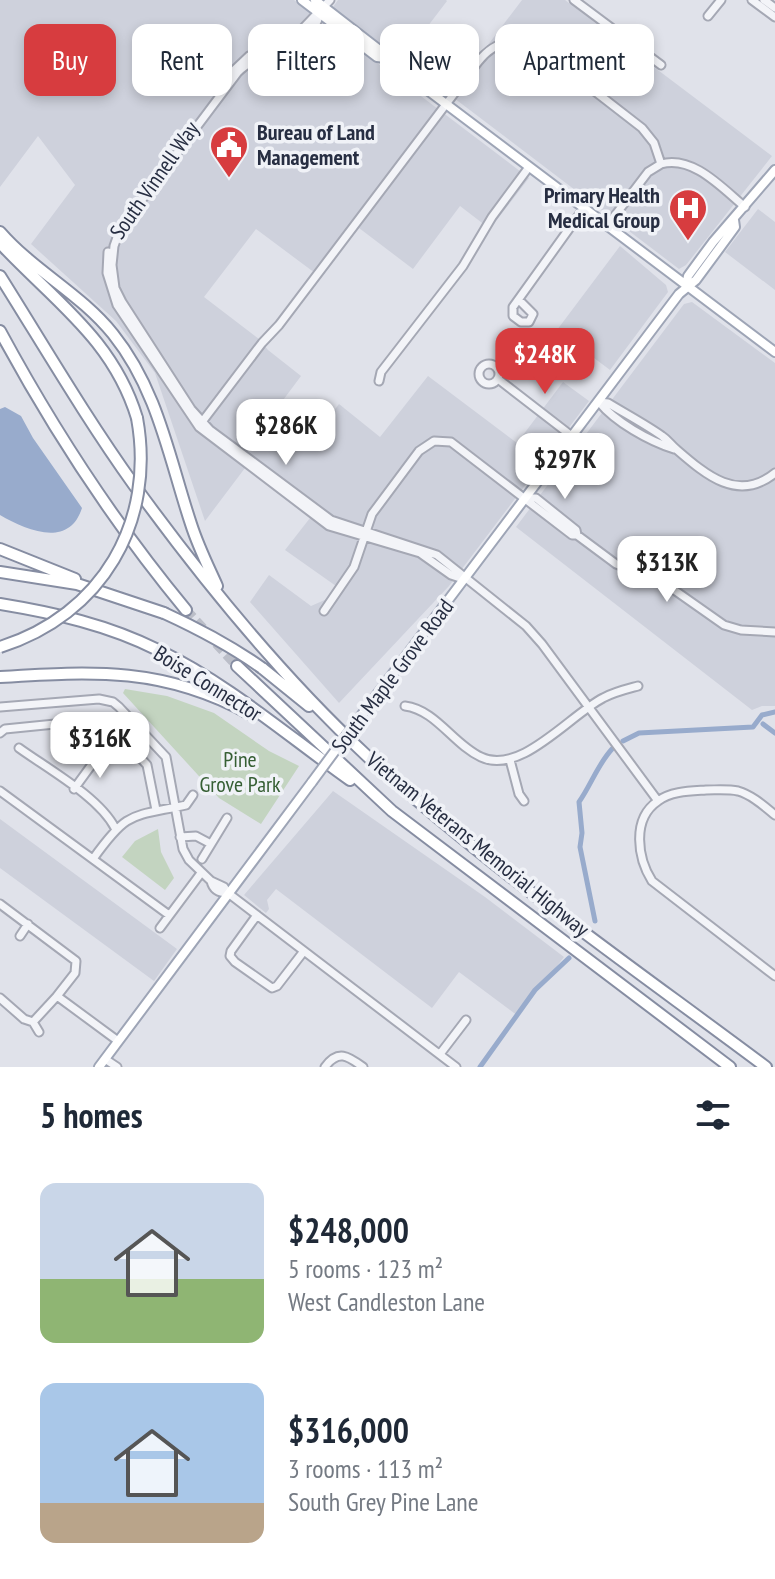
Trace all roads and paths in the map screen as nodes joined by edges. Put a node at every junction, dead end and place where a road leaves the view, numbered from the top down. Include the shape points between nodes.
1 (302, 0) edge
2 (315, 0) edge
3 (574, 0) edge
4 (721, 0) edge
5 (752, 0) edge
6 (764, 0) edge
7 (325, 7) edge
8 (775, 8) edge
9 (708, 16) dead end
10 (775, 17) edge
11 (661, 65) dead end
12 (446, 104) junction
13 (661, 164) junction
14 (529, 167) junction
15 (775, 170) edge
16 (745, 207) junction
17 (584, 208) junction
18 (607, 226) junction
19 (0, 232) edge
20 (0, 243) edge
21 (0, 276) edge
22 (686, 286) junction
23 (519, 300) dead end
24 (0, 331) edge
25 (775, 352) edge
26 (165, 372) junction
27 (498, 379) dead end
28 (379, 381) dead end
29 (599, 402) junction
30 (202, 422) junction
31 (573, 437) junction
32 (775, 473) edge
33 (526, 498) junction
34 (365, 535) junction
35 (0, 549) edge
36 (0, 572) edge
37 (465, 580) junction
38 (107, 592) junction
39 (222, 599) junction
40 (0, 604) edge
41 (186, 610) tunnel mouth
42 (324, 611) dead end
43 (773, 632) edge
44 (0, 647) edge
45 (237, 666) tunnel mouth
46 (0, 677) edge
47 (638, 686) dead end
48 (405, 706) dead end
49 (0, 707) edge
50 (588, 707) junction
51 (0, 733) edge
52 (285, 734) junction
53 (19, 748) dead end
54 (101, 752) dead end
55 (365, 754) junction
56 (510, 760) junction
57 (74, 789) junction
58 (0, 791) edge
59 (193, 795) dead end
60 (524, 801) dead end
61 (658, 801) junction
62 (175, 808) junction
63 (156, 810) junction
64 (392, 811) junction
65 (775, 815) edge
66 (227, 818) dead end
67 (115, 828) junction
68 (180, 837) junction
69 (211, 844) junction
70 (93, 859) junction
71 (202, 859) dead end
72 (201, 873) junction
73 (228, 893) junction
74 (0, 904) edge
75 (169, 915) junction
76 (257, 915) junction
77 (28, 924) junction
78 (160, 928) dead end
79 (20, 936) dead end
80 (304, 951) junction
81 (775, 976) edge
82 (57, 996) junction
83 (0, 998) edge
84 (466, 1020) dead end
85 (33, 1022) junction
86 (39, 1032) dead end
87 (118, 1041) junction
88 (105, 1059) junction
89 (443, 1060) edge
90 (99, 1067) edge
91 (117, 1067) edge
92 (325, 1067) edge
93 (363, 1067) edge
94 (456, 1067) edge
95 (730, 1067) edge
96 (766, 1067) edge

1 - 7 main road
2 - 7 main road
3 - 11 street
4 - 9 street
5 - 10 street
6 - 8 street
7 - 12 main road via 377,57
7 - 26 street, South Vinnell Way via 293,47 251,61 238,72 120,229 112,256 115,288
12 - 13 street via 485,53 523,42 539,48 631,118 649,135
12 - 14 main road
12 - 30 street
13 - 16 street via 691,166
13 - 18 street via 648,172
14 - 17 main road
14 - 28 street
15 - 16 main road, South Maple Grove Road
16 - 22 main road, South Maple Grove Road via 688,276
17 - 18 main road
17 - 23 street
18 - 22 main road
19 - 39 highway via 100,319 134,363 149,390 191,526
20 - 44 highway, bridge via 98,341 120,373 137,418 142,454 131,523 112,565 60,618
21 - 39 highway, Vietnam Veterans Memorial Highway via 134,484
22 - 25 main road
22 - 29 main road, South Maple Grove Road
24 - 41 highway via 94,490
26 - 30 street
26 - 34 street via 206,434 329,526
27 - 31 street
29 - 31 main road, South Maple Grove Road
29 - 32 street via 718,480 738,487 757,485
30 - 34 street via 326,517
31 - 33 main road, South Maple Grove Road
33 - 34 street via 457,446 434,441 419,451 372,514
33 - 37 main road, South Maple Grove Road
33 - 43 street via 536,498 616,564 660,580 724,625
34 - 37 street via 430,551
34 - 42 street via 350,575
35 - 38 highway
36 - 38 highway, Boise Connector
37 - 50 street via 535,635
37 - 73 main road, South Maple Grove Road, bridge
38 - 55 highway, Boise Connector, bridge via 232,647
39 - 55 highway, Vietnam Veterans Memorial Highway
40 - 52 highway, Boise Connector via 61,614 160,650
45 - 64 highway, Vietnam Veterans Memorial Highway
46 - 52 highway via 159,678 225,701
47 - 50 street
48 - 56 street via 420,708 479,757
49 - 62 street via 113,702 166,757
50 - 56 street
50 - 61 street
51 - 63 street via 95,720 110,725 147,765
52 - 64 highway, Boise Connector
53 - 57 street
54 - 57 street
55 - 96 highway, Vietnam Veterans Memorial Highway via 518,880
56 - 60 street
57 - 67 street
58 - 70 street
59 - 62 street via 186,805
61 - 65 street via 682,792 724,790 751,797
61 - 81 street via 640,834 652,881
62 - 63 street
62 - 68 street
63 - 67 street
64 - 95 highway, Vietnam Veterans Memorial Highway
66 - 69 street
67 - 70 street
68 - 69 street via 196,836
68 - 72 street
69 - 71 street
70 - 75 street
72 - 73 street
72 - 75 street
73 - 76 street
73 - 87 main road, South Maple Grove Road
74 - 77 street
75 - 78 street
76 - 80 street
76 - 80 street via 230,956 272,988
77 - 79 street
77 - 82 street via 76,961 75,973
80 - 89 street
82 - 85 street
82 - 87 street
83 - 85 street
84 - 89 street
85 - 86 street
87 - 88 main road, South Maple Grove Road
88 - 90 main road, South Maple Grove Road
88 - 91 street
89 - 94 street
92 - 93 street via 339,1055

